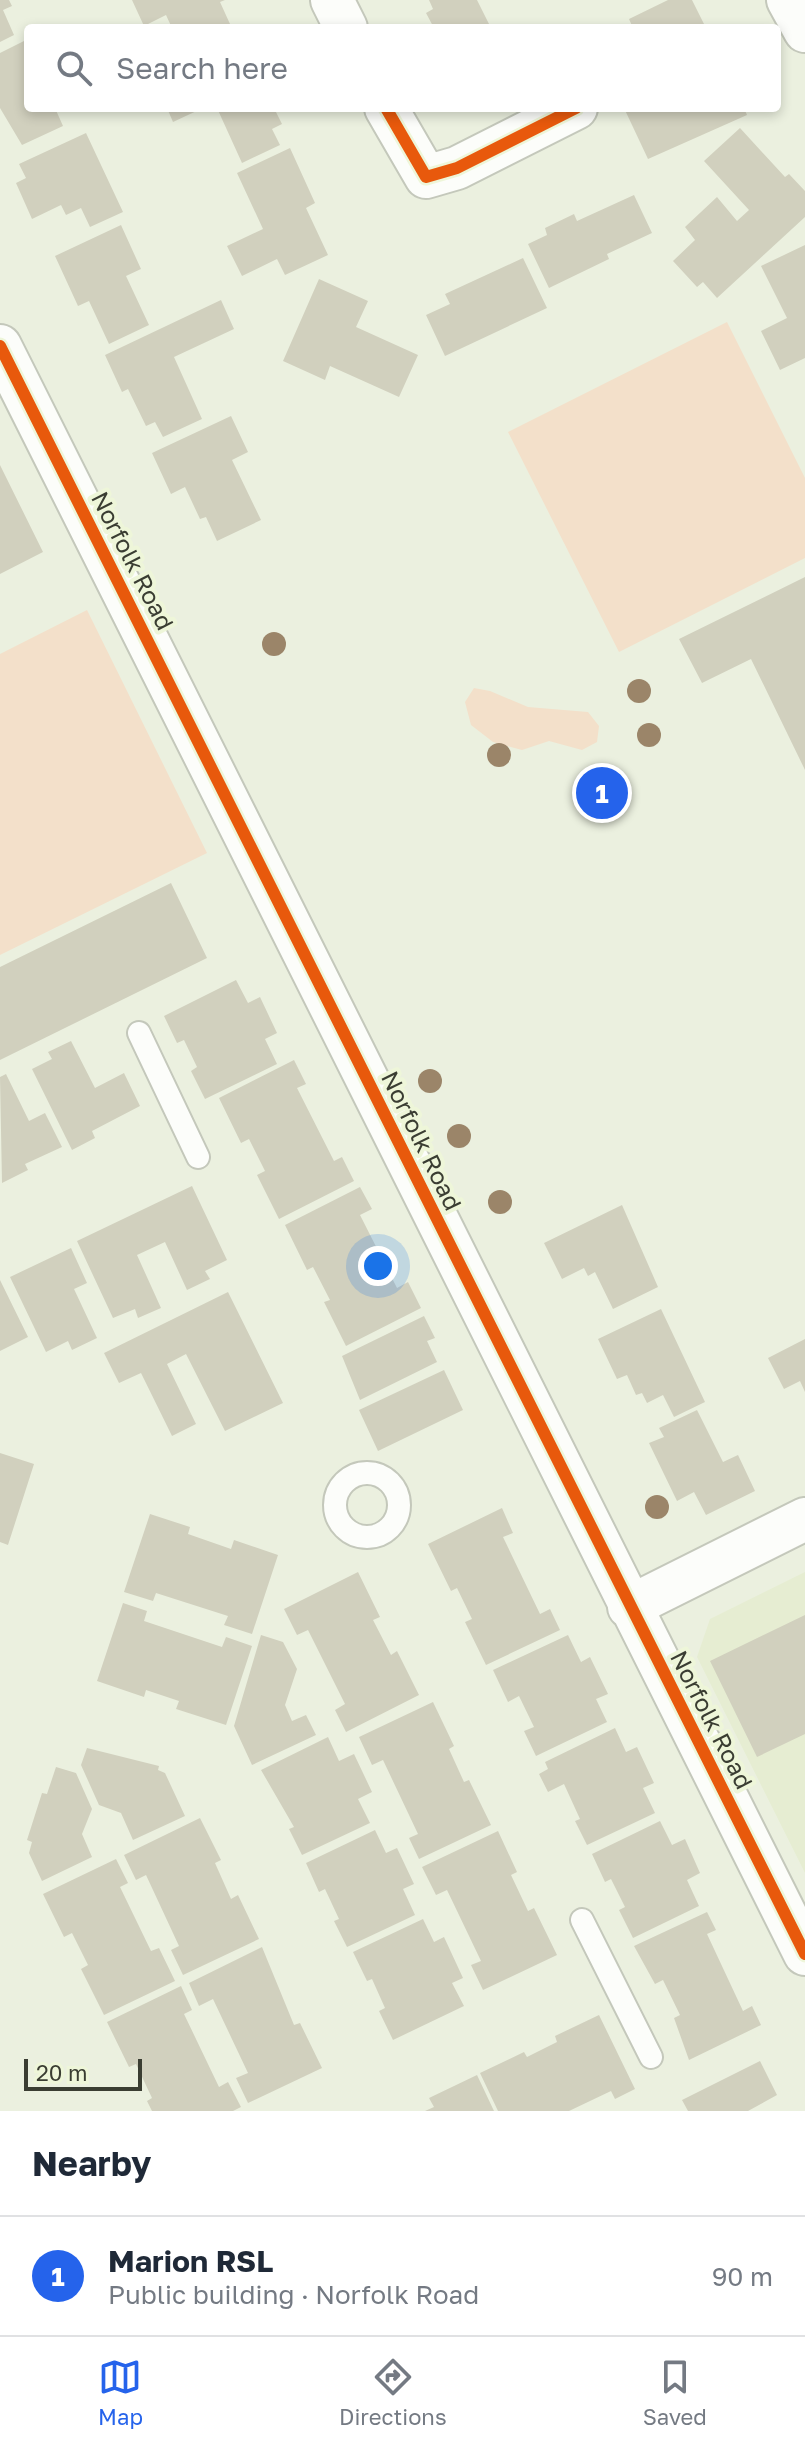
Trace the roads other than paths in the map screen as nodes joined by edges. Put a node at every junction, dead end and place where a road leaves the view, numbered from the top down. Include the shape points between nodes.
1 (332, 0) edge
2 (788, 0) edge
3 (344, 24) edge
4 (805, 31) edge
5 (388, 112) edge
6 (568, 112) edge
7 (0, 346) edge
8 (139, 1033) dead end
9 (198, 1157) dead end
10 (805, 1519) edge
11 (629, 1607) junction
12 (582, 1920) dead end
13 (805, 1954) edge
14 (651, 2057) dead end

1 - 3 street
2 - 4 street
5 - 6 street via 426,177 457,168
7 - 11 street, Norfolk Road
8 - 9 lane
10 - 11 street
11 - 13 street, Norfolk Road
12 - 14 lane

